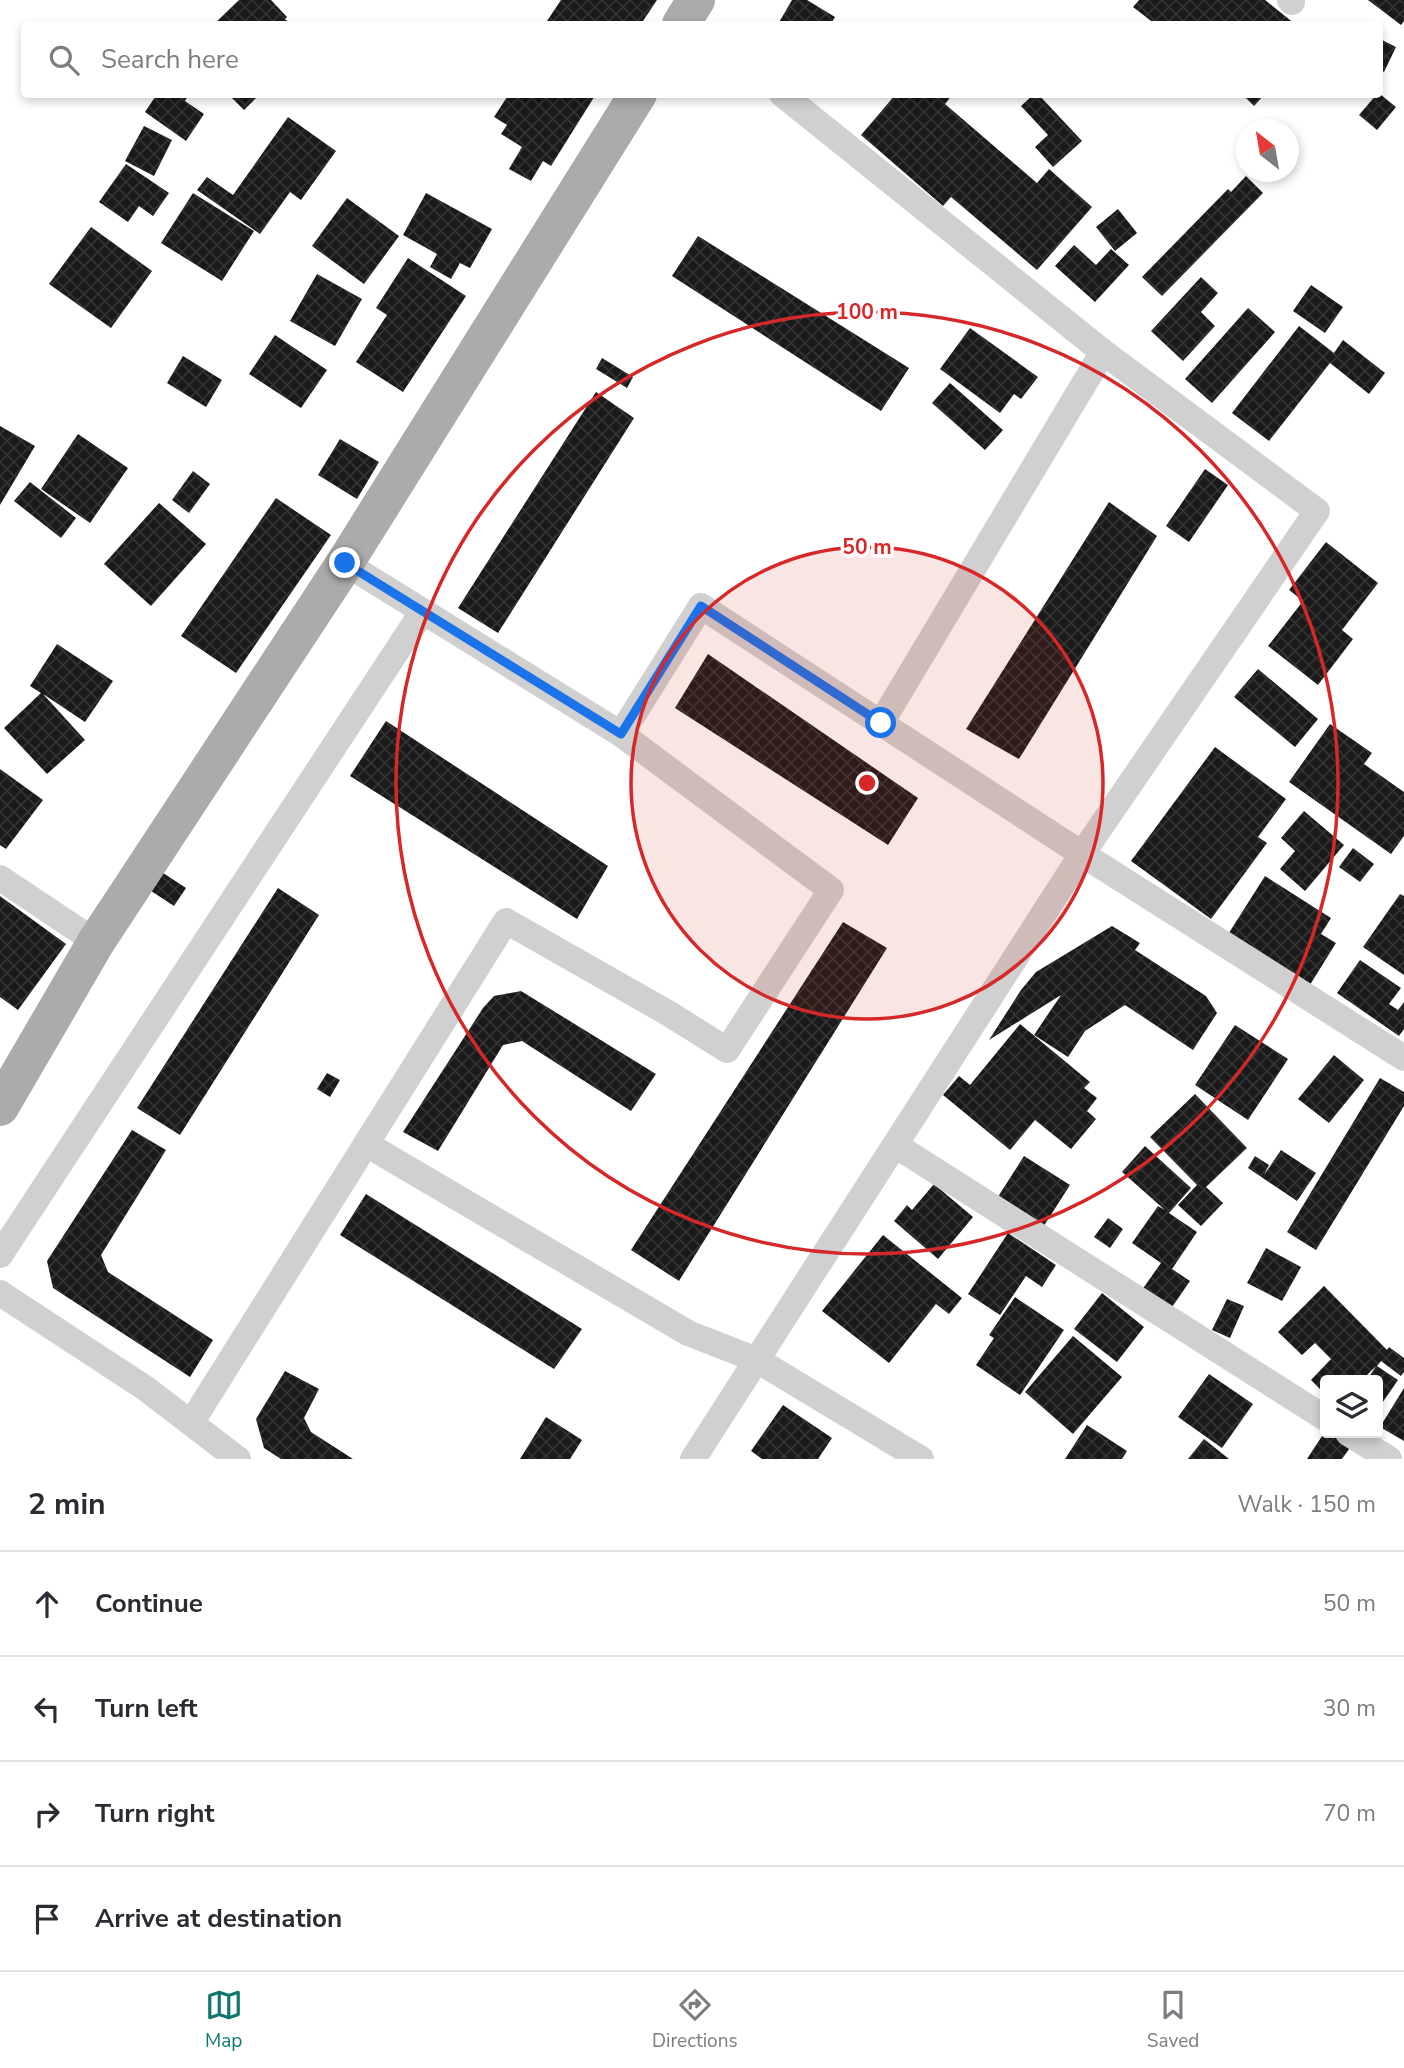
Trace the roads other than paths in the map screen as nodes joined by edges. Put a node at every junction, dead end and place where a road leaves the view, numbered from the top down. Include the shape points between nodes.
1 (636, 98) edge
2 (787, 98) edge
3 (1103, 352) junction
4 (345, 563) junction
5 (423, 611) junction
6 (881, 723) junction
7 (621, 734) junction
8 (1082, 854) junction
9 (0, 878) edge
10 (96, 942) junction
11 (1404, 1058) edge
12 (0, 1107) edge
13 (366, 1144) junction
14 (895, 1145) junction
15 (0, 1255) edge
16 (0, 1293) edge
17 (757, 1360) junction
18 (1320, 1415) edge
19 (191, 1423) junction
20 (1356, 1438) edge
21 (238, 1459) edge
22 (693, 1459) edge
23 (921, 1459) edge
24 (1389, 1459) edge

1 - 4 main road
2 - 3 street
3 - 6 street
3 - 8 street via 1317,510
4 - 5 street
4 - 10 main road
5 - 7 street
5 - 15 street
6 - 7 street via 701,606
6 - 8 street
7 - 13 street via 831,890 727,1050 506,921
8 - 11 street
8 - 14 street
9 - 10 street
10 - 12 main road
13 - 17 street via 688,1333
13 - 19 street
14 - 17 street
14 - 18 street
16 - 19 street
17 - 22 street
17 - 23 street
19 - 21 street
20 - 24 street

